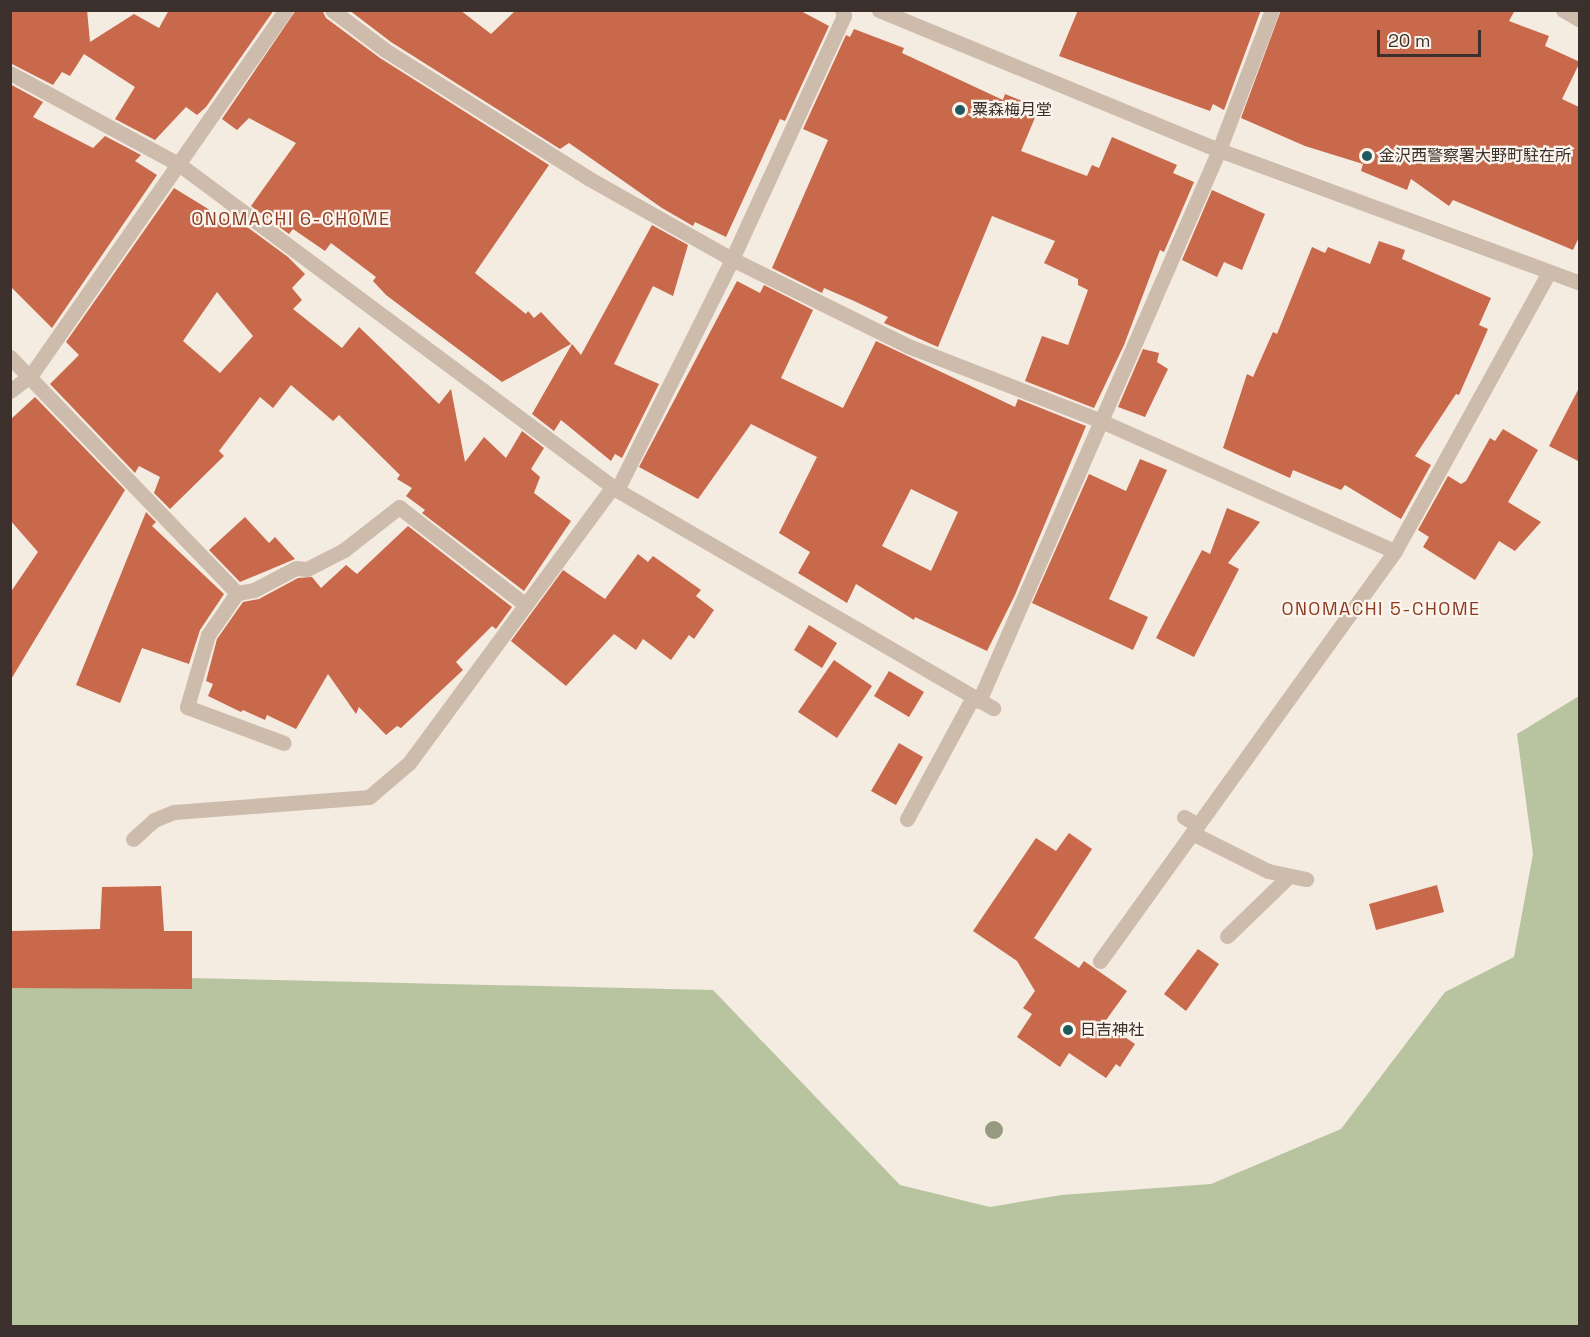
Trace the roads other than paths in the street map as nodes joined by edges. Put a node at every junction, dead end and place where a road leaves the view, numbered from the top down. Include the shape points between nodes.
1 (286, 10) edge
2 (332, 10) edge
3 (842, 10) edge
4 (879, 10) edge
5 (1272, 10) edge
6 (1563, 10) edge
7 (1580, 20) edge
8 (10, 73) edge
9 (1219, 150) junction
10 (180, 165) junction
11 (732, 259) junction
12 (1549, 272) junction
13 (1580, 284) edge
14 (10, 357) edge
15 (31, 375) junction
16 (10, 391) edge
17 (1101, 421) junction
18 (615, 488) junction
19 (1395, 551) junction
20 (237, 593) junction
21 (526, 605) junction
22 (976, 699) junction
23 (993, 708) dead end
24 (284, 743) dead end
25 (1184, 817) dead end
26 (907, 819) dead end
27 (1195, 829) junction
28 (133, 839) dead end
29 (1288, 877) junction
30 (1306, 879) dead end
31 (1227, 936) dead end
32 (1100, 961) dead end

1 - 10 street
2 - 11 street via 385,50 588,178
3 - 11 street via 844,16
4 - 9 street
5 - 9 street
6 - 7 street
8 - 10 street
9 - 12 street
9 - 17 street
10 - 15 street
10 - 18 street
11 - 17 street via 908,346
11 - 18 street
12 - 13 street
12 - 19 street
14 - 15 street
15 - 16 street
15 - 20 street
17 - 19 street
17 - 22 street
18 - 21 street
18 - 22 street
19 - 27 street
20 - 21 street via 254,590 296,568 307,569 344,550 399,507
20 - 24 street via 208,635 187,707
21 - 28 street via 409,763 369,797 174,812 154,820
22 - 23 street
22 - 26 street
25 - 27 street
27 - 29 street
27 - 32 street
29 - 30 street
29 - 31 street

